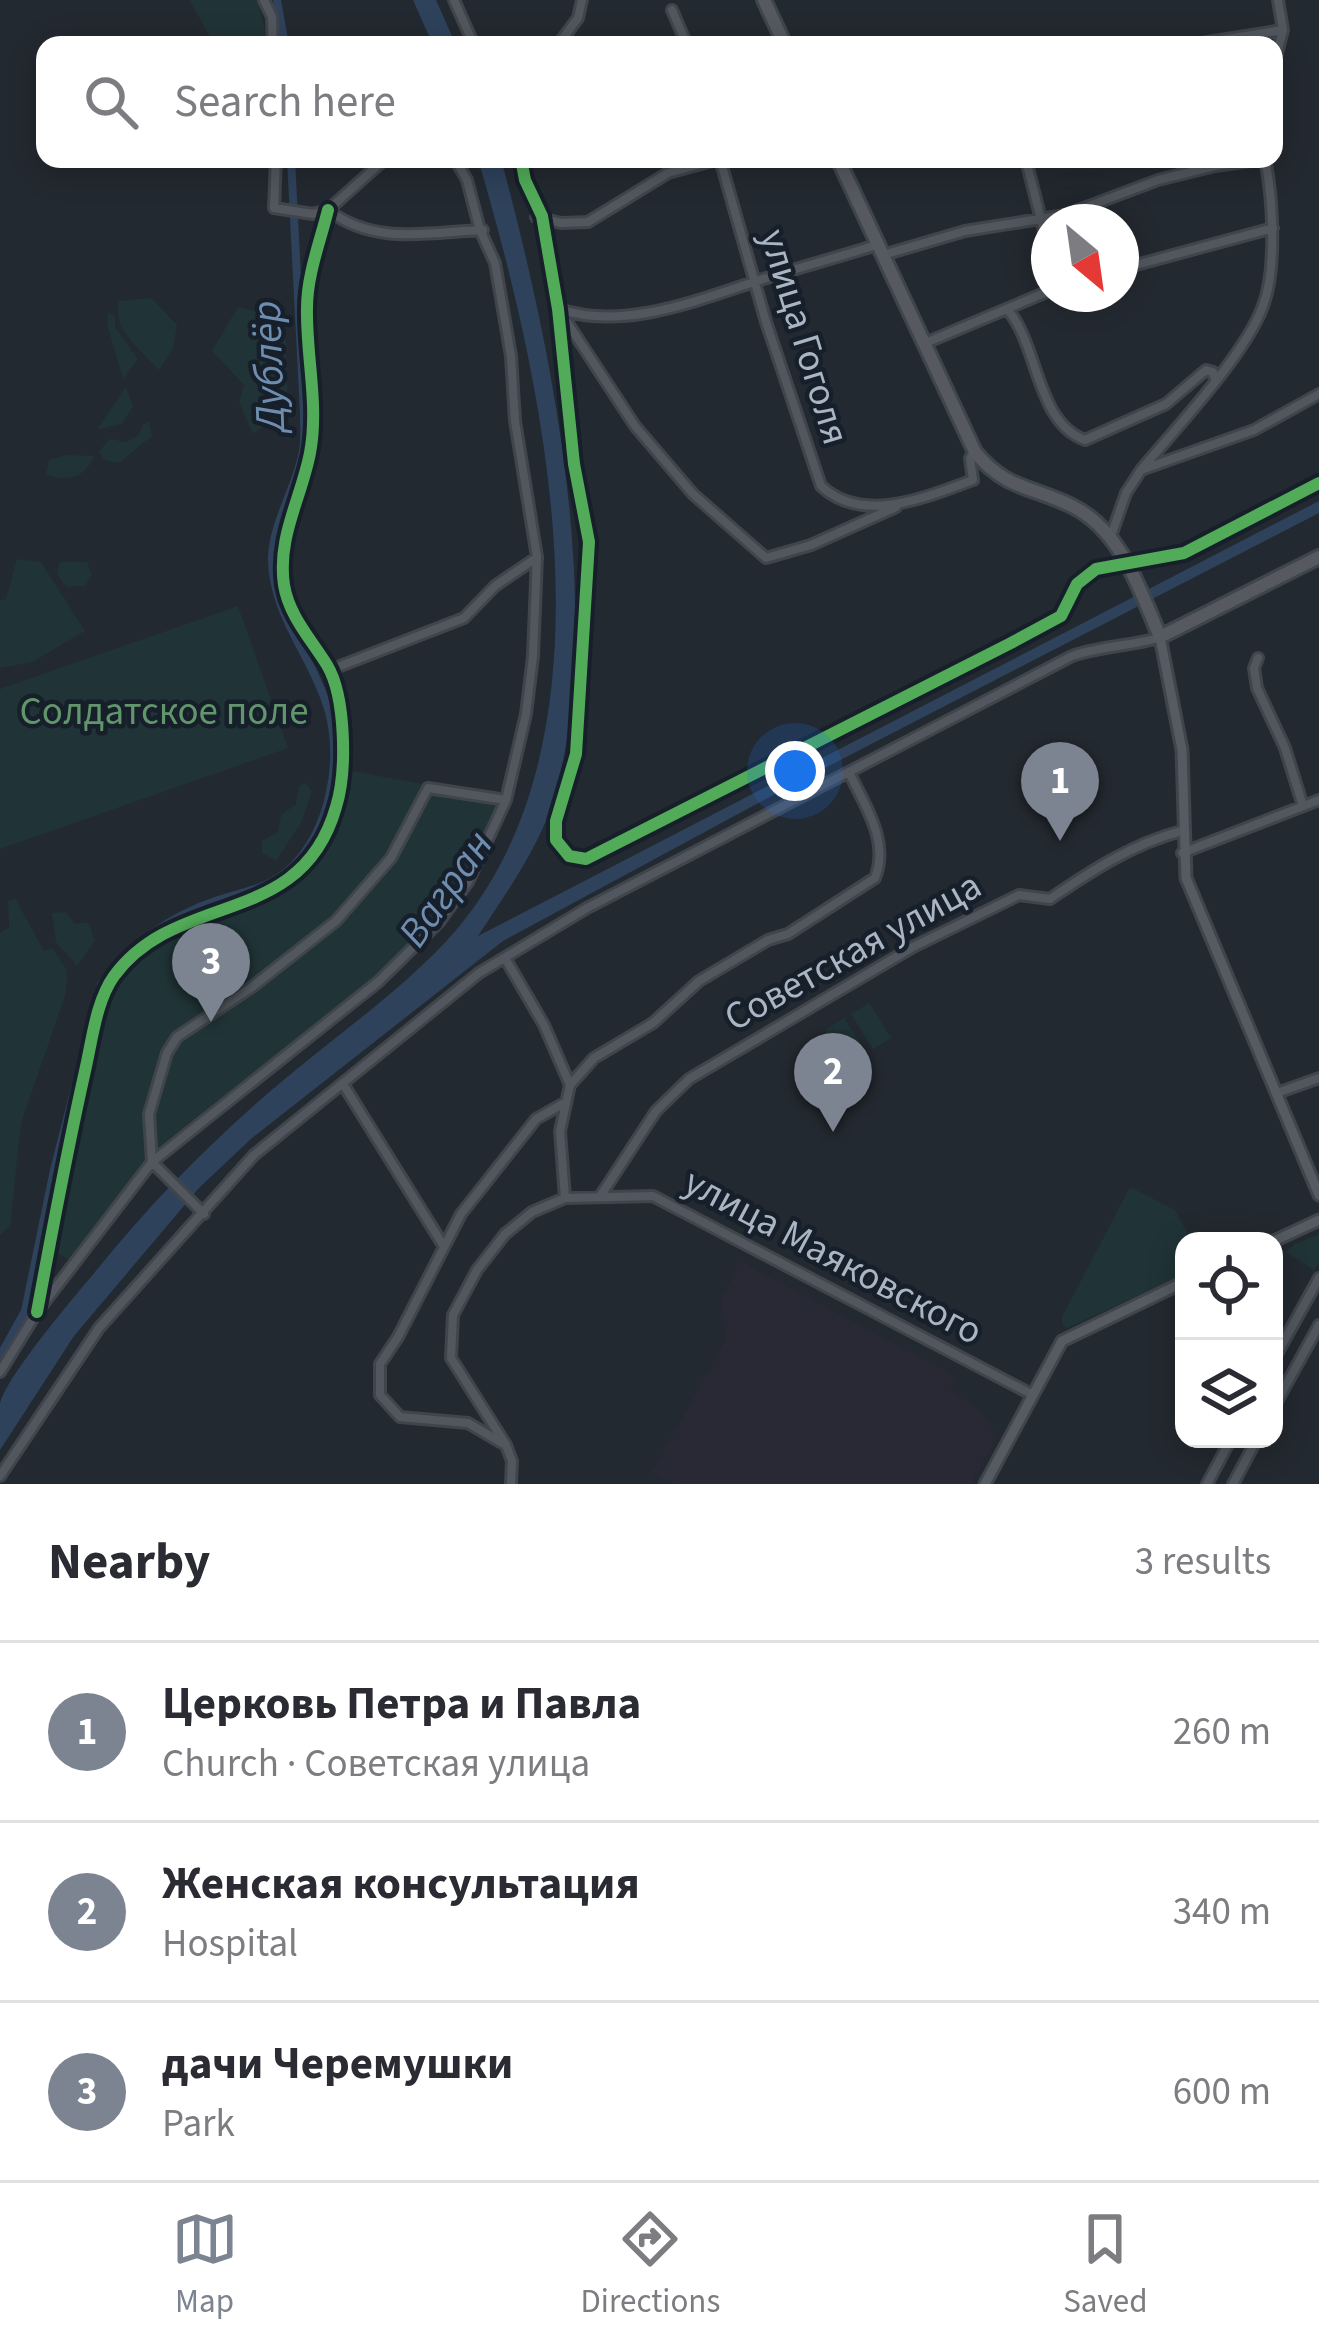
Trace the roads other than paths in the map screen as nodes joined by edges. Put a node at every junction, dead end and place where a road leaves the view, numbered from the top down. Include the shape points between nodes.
1 (264, 0) edge
2 (454, 0) edge
3 (582, 0) edge
4 (764, 0) edge
5 (1278, 0) edge
6 (672, 10) dead end
7 (1282, 30) junction
8 (273, 36) edge
9 (470, 36) edge
10 (565, 36) edge
11 (683, 36) edge
12 (781, 36) edge
13 (1245, 36) edge
14 (1281, 36) edge
15 (276, 168) edge
16 (376, 168) edge
17 (460, 168) edge
18 (523, 168) edge
19 (687, 168) edge
20 (722, 168) edge
21 (842, 168) edge
22 (1028, 168) dead end
23 (1208, 168) edge
24 (1266, 168) edge
25 (1035, 204) edge
26 (1094, 204) edge
27 (328, 210) junction
28 (539, 217) junction
29 (1031, 220) edge
30 (1273, 228) junction
31 (481, 230) junction
32 (879, 250) junction
33 (1139, 263) edge
34 (754, 282) junction
35 (1031, 299) edge
36 (558, 309) junction
37 (1008, 310) junction
38 (923, 344) junction
39 (1215, 379) junction
40 (1319, 394) edge
41 (975, 452) junction
42 (1142, 470) junction
43 (1319, 483) edge
44 (900, 505) junction
45 (1110, 537) junction
46 (537, 557) junction
47 (1319, 557) edge
48 (1126, 562) junction
49 (1160, 637) junction
50 (1258, 658) dead end
51 (330, 670) junction
52 (849, 772) junction
53 (506, 800) junction
54 (1319, 800) edge
55 (1303, 806) junction
56 (1183, 831) junction
57 (1182, 853) junction
58 (505, 958) junction
59 (1319, 1078) edge
60 (343, 1084) junction
61 (570, 1085) junction
62 (1277, 1093) junction
63 (566, 1102) junction
64 (153, 1164) junction
65 (1319, 1195) edge
66 (600, 1196) junction
67 (566, 1198) junction
68 (201, 1211) junction
69 (1319, 1220) edge
70 (1283, 1237) edge
71 (443, 1245) junction
72 (1318, 1281) edge
73 (1175, 1286) edge
74 (37, 1312) junction
75 (1319, 1325) edge
76 (1283, 1343) edge
77 (0, 1372) edge
78 (1283, 1391) edge
79 (1034, 1395) junction
80 (506, 1445) junction
81 (1226, 1448) edge
82 (1252, 1448) edge
83 (0, 1476) edge
84 (511, 1484) edge
85 (985, 1484) edge
86 (1207, 1484) edge
87 (1233, 1484) edge

1 - 8 street
2 - 9 street
3 - 10 street
4 - 12 highway
5 - 7 street
6 - 11 street
7 - 13 street
7 - 14 street
15 - 27 street via 274,208
16 - 27 street
17 - 31 street
18 - 28 street
19 - 28 street via 588,222
20 - 34 street, улица Гоголя
21 - 32 highway
22 - 25 street
23 - 26 street
24 - 30 street
27 - 31 street via 361,228 414,237
27 - 51 street via 307,307 310,454 282,568 290,605
28 - 36 street
29 - 32 street
30 - 33 street
30 - 39 street via 1264,306
31 - 46 street via 503,306
32 - 34 street
32 - 38 highway
34 - 36 street via 716,298 605,318
34 - 44 street, улица Гоголя via 821,486 850,504
35 - 37 street
36 - 44 street via 635,426 693,494 766,558
36 - 48 street via 589,542 581,714 556,820 556,840 569,856 586,859 1011,643 1061,616 1077,584 1096,569
37 - 38 street
37 - 39 street via 1067,432 1085,440 1166,404 1207,370
38 - 41 highway
39 - 42 street
40 - 42 street via 1254,430
41 - 44 street, улица Гоголя via 973,480
41 - 45 highway via 998,477 1073,507
42 - 45 street
43 - 48 street via 1184,553
45 - 48 highway
46 - 51 street via 464,618
46 - 53 street via 526,714
47 - 49 highway
48 - 49 highway
49 - 52 street via 1072,656
49 - 56 main road via 1182,750
50 - 55 street via 1257,688
51 - 74 street via 343,767 320,844 293,878 145,944 112,978 68,1145
52 - 58 street
52 - 61 street via 874,817 875,878 699,981
53 - 64 street via 468,882 421,943
53 - 64 street via 428,788 391,858 336,920 177,1037 149,1114
54 - 55 street
55 - 57 street
56 - 57 main road
56 - 66 street, Советская улица via 1099,866 1050,898 1019,895 913,947 689,1079 656,1111
57 - 62 main road via 1193,901
58 - 60 street
58 - 61 street
59 - 62 street
60 - 68 street via 254,1155
60 - 71 street
61 - 63 street
62 - 65 main road
63 - 67 street
63 - 71 street via 536,1119
64 - 68 street
64 - 74 street
66 - 67 street, улица Маяковского
66 - 79 street, улица Маяковского via 653,1196
67 - 80 street via 505,1234 453,1315 452,1358
68 - 83 street via 99,1328
69 - 70 main road
71 - 80 street via 380,1364 380,1396 400,1418 468,1423
72 - 76 street
73 - 79 main road via 1068,1336
74 - 77 street
75 - 78 street
79 - 85 main road
80 - 84 street
81 - 86 street
82 - 87 street

